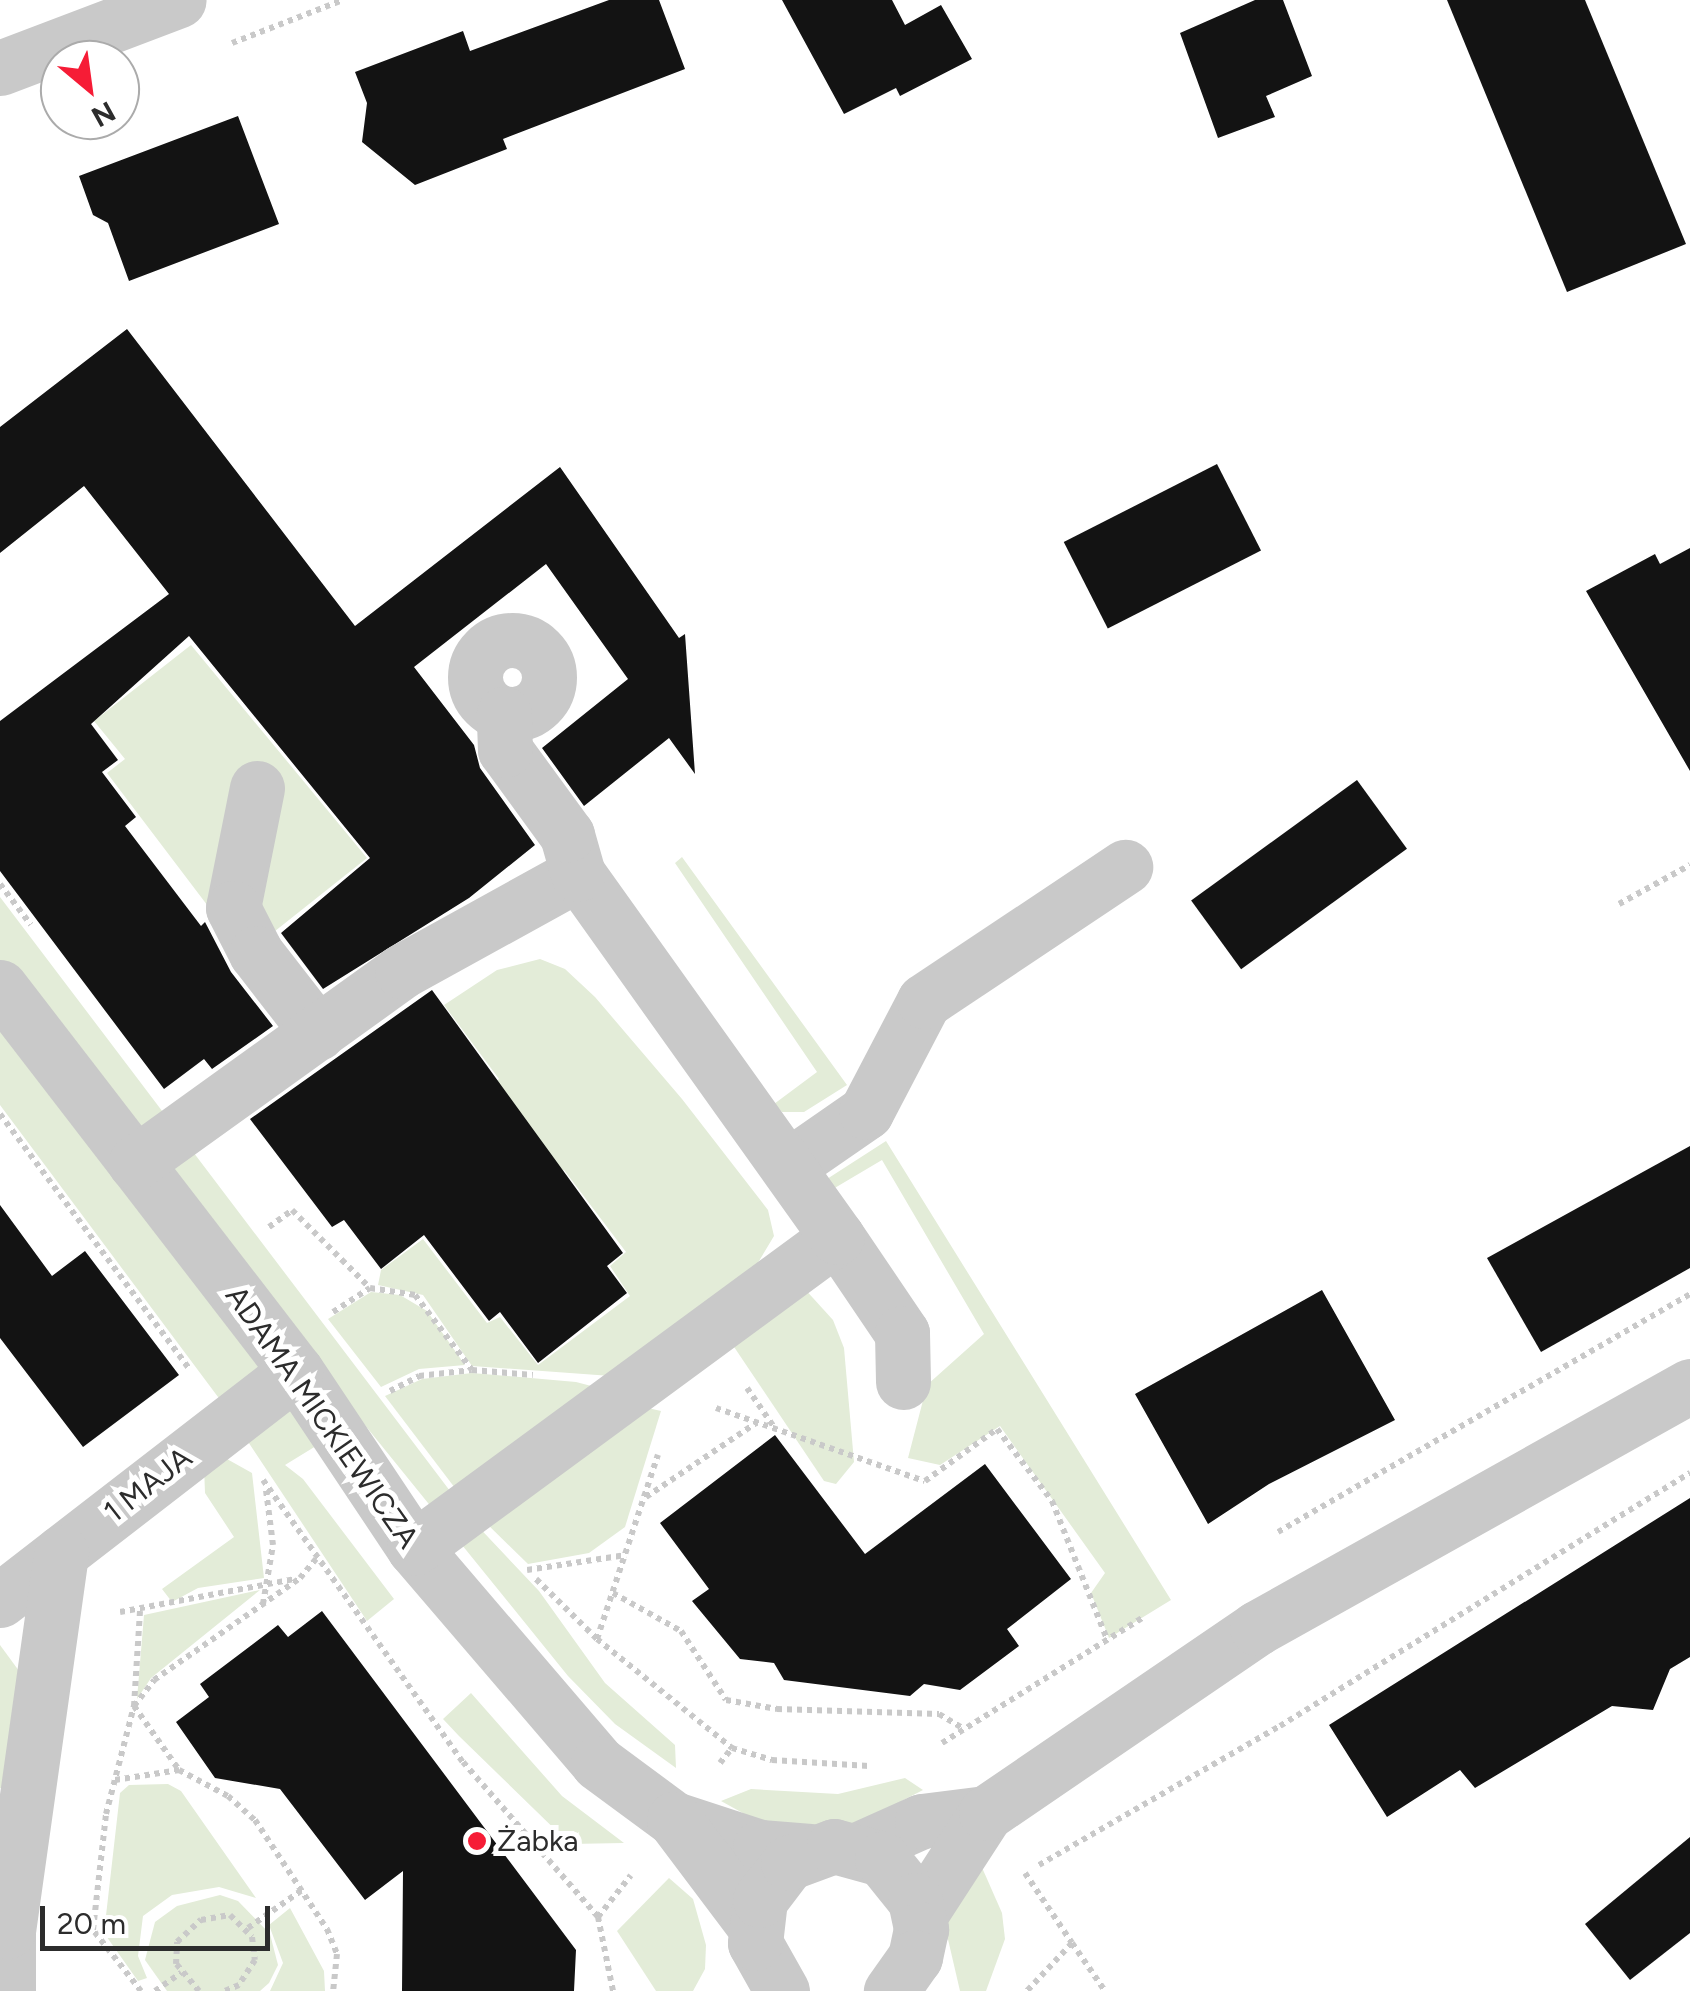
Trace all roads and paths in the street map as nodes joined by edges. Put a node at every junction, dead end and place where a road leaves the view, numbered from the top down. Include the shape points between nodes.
1 (179, 0) edge
2 (0, 68) edge
3 (504, 714) dead end
4 (257, 788) dead end
5 (1690, 865) edge
6 (1125, 867) dead end
7 (578, 874) junction
8 (1619, 904) dead end
9 (0, 987) edge
10 (318, 1032) junction
11 (0, 1114) edge
12 (135, 1163) junction
13 (788, 1166) junction
14 (260, 1233) dead end
15 (836, 1237) junction
16 (370, 1288) junction
17 (323, 1319) dead end
18 (472, 1370) junction
19 (296, 1372) junction
20 (903, 1382) dead end
21 (635, 1384) junction
22 (1690, 1386) edge
23 (382, 1396) dead end
24 (228, 1422) junction
25 (757, 1422) junction
26 (1690, 1473) edge
27 (265, 1484) junction
28 (645, 1498) dead end
29 (414, 1548) junction
30 (61, 1553) junction
31 (626, 1554) dead end
32 (316, 1559) junction
33 (527, 1570) dead end
34 (300, 1578) junction
35 (266, 1585) junction
36 (613, 1592) dead end
37 (0, 1600) edge
38 (262, 1604) junction
39 (140, 1611) junction
40 (51, 1615) junction
41 (1107, 1639) dead end
42 (134, 1706) junction
43 (964, 1729) dead end
44 (924, 1748) dead end
45 (888, 1760) dead end
46 (179, 1770) junction
47 (114, 1780) junction
48 (986, 1813) junction
49 (674, 1820) junction
50 (834, 1850) junction
51 (1025, 1873) junction
52 (302, 1890) junction
53 (248, 1928) junction
54 (756, 1928) junction
55 (1072, 1943) junction
56 (916, 1964) edge
57 (181, 1973) junction
58 (8, 1991) edge
59 (140, 1991) edge
60 (155, 1991) edge
61 (198, 1991) edge
62 (225, 1991) edge
63 (333, 1991) edge
64 (613, 1991) edge
65 (782, 1991) edge
66 (1026, 1991) edge
67 (1104, 1991) edge

1 - 2 street
3 - 7 street via 505,750 566,835
4 - 10 street via 233,908 256,953
5 - 8 path
6 - 13 street via 924,1002 866,1112
7 - 10 street via 402,972
7 - 13 street
9 - 12 street, ADAMA MICKIEWICZA
10 - 12 street
11 - 24 path
12 - 19 street, ADAMA MICKIEWICZA
13 - 15 street
14 - 16 path via 292,1210
15 - 20 street via 902,1333
15 - 21 street
16 - 17 path
16 - 18 path via 420,1300
18 - 21 path
18 - 23 path via 419,1376
19 - 24 street, 1 MAJA
19 - 29 street, ADAMA MICKIEWICZA
21 - 25 path
21 - 29 street
22 - 48 street via 1257,1628
24 - 27 path
24 - 30 street, 1 MAJA
25 - 28 path
25 - 41 path via 925,1481 997,1429 1052,1501
26 - 51 path via 1280,1726
27 - 32 path
27 - 35 path via 273,1545
29 - 49 street, ADAMA MICKIEWICZA via 598,1762
30 - 37 street, 1 MAJA
30 - 40 street
31 - 33 path
32 - 34 path
32 - 64 path via 463,1762 598,1917
34 - 35 path
34 - 38 path
35 - 38 path
35 - 39 path
36 - 43 path via 681,1631 726,1700 777,1709 939,1714
38 - 42 path via 154,1680
39 - 40 path
39 - 42 path
40 - 58 street via 8,1931
42 - 46 path
42 - 47 path
44 - 48 path via 942,1742
45 - 49 path via 831,1766 732,1748
46 - 47 path
46 - 52 path via 228,1796 255,1820
47 - 59 path via 93,1930
48 - 50 street via 922,1821
48 - 51 path
48 - 56 street
49 - 50 street, ADAMA MICKIEWICZA via 760,1846
49 - 54 street, ADAMA MICKIEWICZA
50 - 54 street via 770,1880
50 - 56 street via 900,1875
51 - 55 path
52 - 53 path
52 - 63 path via 337,1954
53 - 57 path via 230,1916 194,1924 176,1942
53 - 62 path via 255,1960 239,1985
54 - 65 street via 762,1963
55 - 66 path
55 - 67 path
57 - 60 path
57 - 61 path

